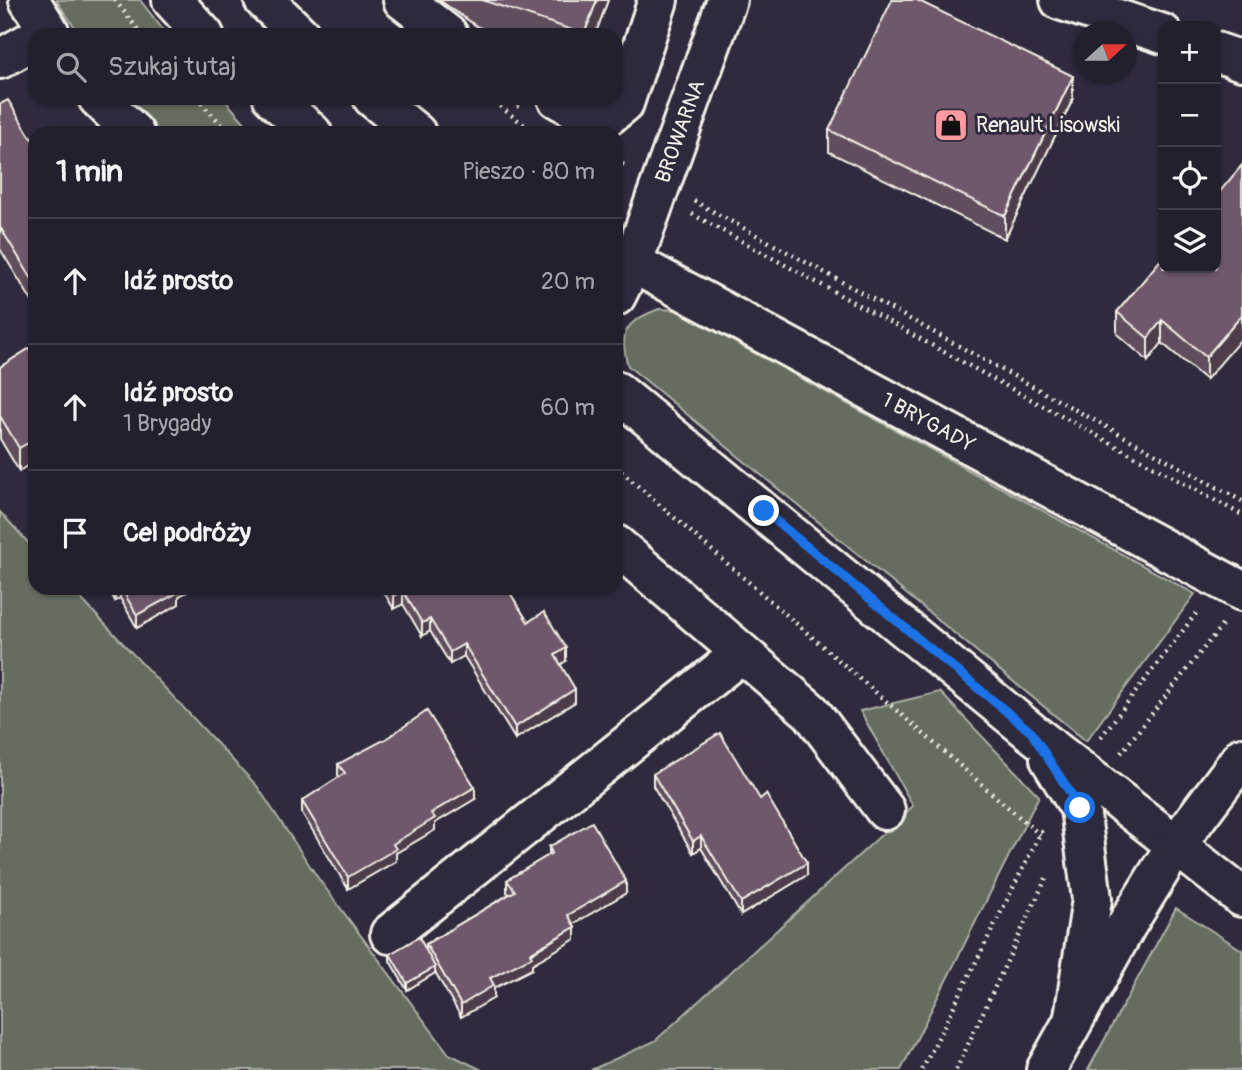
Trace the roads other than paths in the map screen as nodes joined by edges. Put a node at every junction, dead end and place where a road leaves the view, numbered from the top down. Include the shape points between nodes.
1 (172, 0) edge
2 (264, 0) edge
3 (404, 0) edge
4 (658, 0) edge
5 (727, 0) edge
6 (1060, 0) edge
7 (198, 28) edge
8 (293, 28) edge
9 (440, 28) edge
10 (1158, 32) edge
11 (28, 38) edge
12 (1221, 54) edge
13 (0, 59) edge
14 (1242, 61) edge
15 (623, 104) edge
16 (105, 105) edge
17 (281, 105) edge
18 (382, 105) edge
19 (570, 105) edge
20 (622, 105) edge
21 (127, 126) edge
22 (304, 126) edge
23 (407, 126) edge
24 (623, 267) edge
25 (623, 272) edge
26 (623, 397) edge
27 (623, 551) edge
28 (1242, 591) edge
29 (742, 653) junction
30 (1031, 732) junction
31 (1242, 757) edge
32 (885, 810) dead end
33 (1176, 845) junction
34 (1242, 897) edge
35 (390, 934) dead end
36 (1074, 1017) junction
37 (1046, 1070) edge

1 - 7 street
2 - 8 street
3 - 9 street
4 - 15 street
5 - 24 street, BROWARNA via 658,188
6 - 10 street
11 - 13 street
12 - 14 street
16 - 21 street
17 - 22 street
18 - 23 street
19 - 20 street via 609,115
25 - 28 street, 1 BRYGADY
26 - 30 street
27 - 29 street
29 - 32 street via 811,712
29 - 35 street
30 - 33 street
30 - 36 street via 1080,808 1091,899
31 - 33 street
33 - 34 street
33 - 36 street
36 - 37 street

